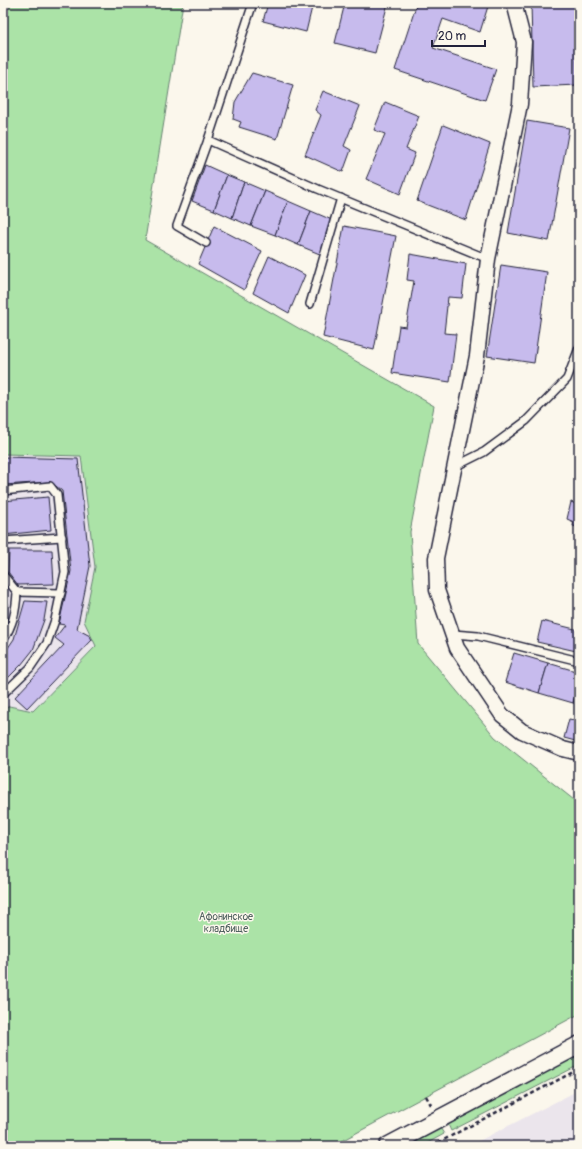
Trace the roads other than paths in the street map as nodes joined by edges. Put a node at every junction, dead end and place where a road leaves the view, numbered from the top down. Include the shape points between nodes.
1 (253, 3) edge
2 (514, 3) edge
3 (208, 140) junction
4 (341, 198) junction
5 (206, 243) dead end
6 (488, 259) junction
7 (310, 304) dead end
8 (579, 348) edge
9 (454, 467) junction
10 (3, 491) edge
11 (62, 537) junction
12 (3, 541) edge
13 (3, 575) edge
14 (17, 592) junction
15 (61, 593) junction
16 (453, 634) junction
17 (3, 641) edge
18 (579, 661) edge
19 (3, 694) edge
20 (579, 753) edge
21 (579, 1045) edge
22 (388, 1146) edge

1 - 3 lane
2 - 6 street via 524,42 520,104
3 - 4 lane
3 - 5 lane via 177,226
4 - 6 lane
4 - 7 lane
6 - 9 street via 477,356
8 - 9 lane via 567,379 526,421 484,452
9 - 16 street via 436,558 437,590
10 - 11 lane via 50,486 57,495
11 - 12 lane
11 - 15 lane via 65,572
13 - 14 lane
14 - 15 lane
14 - 17 lane via 16,612
15 - 19 lane via 47,643 30,668
16 - 18 lane via 478,636
16 - 20 street via 458,648 502,714 522,731 563,749
21 - 22 street

